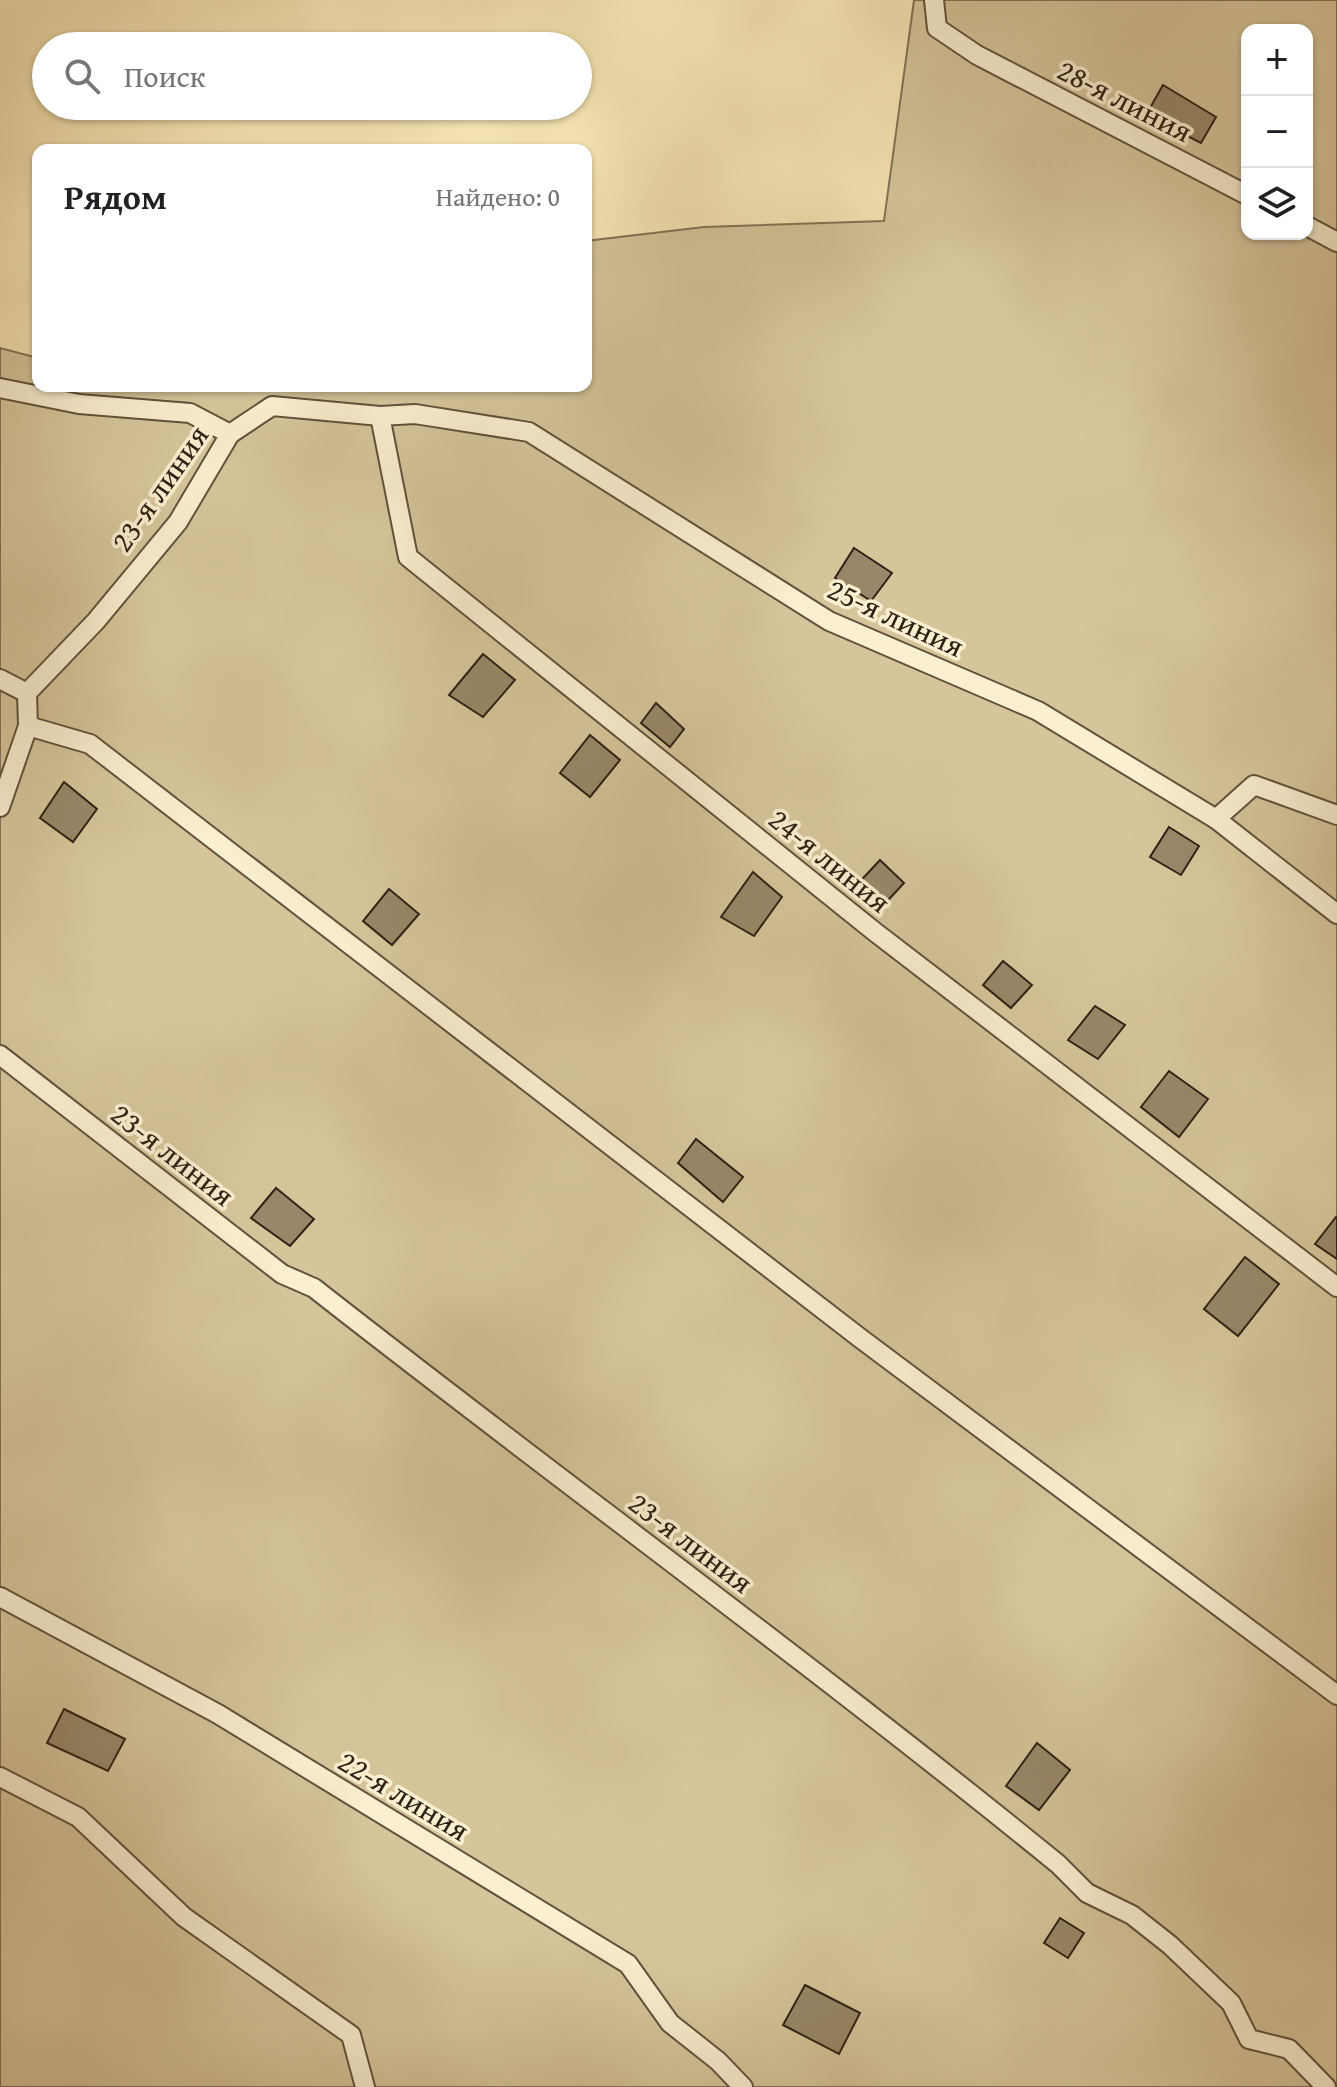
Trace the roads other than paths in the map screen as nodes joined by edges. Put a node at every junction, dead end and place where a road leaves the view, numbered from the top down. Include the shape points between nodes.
1 (934, 0) edge
2 (1241, 192) edge
3 (1313, 229) edge
4 (1337, 242) edge
5 (0, 388) edge
6 (415, 414) joint
7 (380, 416) junction
8 (230, 434) junction
9 (0, 679) edge
10 (27, 693) junction
11 (28, 726) junction
12 (0, 807) edge
13 (1337, 815) edge
14 (1216, 819) junction
15 (1337, 914) edge
16 (0, 1055) edge
17 (1337, 1287) edge
18 (0, 1597) edge
19 (1337, 1695) edge
20 (0, 1777) edge
21 (365, 2087) edge
22 (743, 2087) edge
23 (1326, 2087) edge

1 - 2 lane, 28-я линия via 937,28 977,55
3 - 4 lane
5 - 8 lane via 79,404 190,413
6 - 7 lane, 23-я линия
6 - 14 lane, 25-я линия via 529,432 829,621 1038,711
7 - 8 lane, 23-я линия via 272,406
7 - 17 lane, 24-я линия via 408,557 875,932
8 - 10 lane, 23-я линия via 178,522 96,621
9 - 10 lane
10 - 11 lane
11 - 12 lane
11 - 19 lane via 90,744 860,1338
13 - 14 lane via 1254,785
14 - 15 lane, 25-я линия
16 - 23 lane, 23-я линия via 282,1274 314,1288 824,1676 1087,1893 1132,1915 1231,2003 1249,2039 1289,2049
18 - 22 lane, 22-я линия via 218,1714 628,1964 670,2023
20 - 21 lane via 78,1817 184,1917 351,2035

